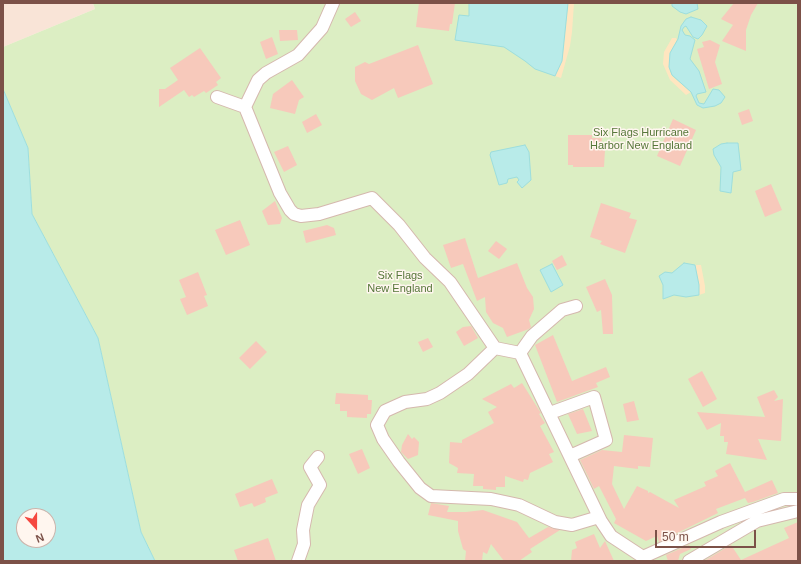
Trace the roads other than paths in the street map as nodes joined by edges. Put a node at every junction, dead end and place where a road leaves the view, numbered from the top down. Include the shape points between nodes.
1 (333, 3) edge
2 (217, 96) dead end
3 (245, 107) junction
4 (576, 306) dead end
5 (495, 348) junction
6 (520, 352) junction
7 (550, 413) junction
8 (570, 456) junction
9 (318, 457) dead end
10 (798, 499) edge
11 (798, 511) edge
12 (599, 517) junction
13 (644, 559) edge
14 (298, 561) edge
15 (689, 561) edge

1 - 3 street via 322,28 298,55 258,80
2 - 3 street
3 - 5 street via 280,193 294,214 319,214 372,198 400,225 425,258 450,282
4 - 6 street via 562,310 532,336
5 - 6 street
5 - 12 street via 468,374 440,392 427,399 405,402 384,411 377,425 383,439 420,488 431,496 492,499 519,505 555,522 572,525
6 - 7 street
7 - 8 street
7 - 8 street via 594,397 606,440
8 - 12 street
9 - 14 street via 310,467 320,485 308,505 303,530 304,544
10 - 13 street via 784,499 721,522
11 - 15 street via 757,521
12 - 13 street via 612,536

